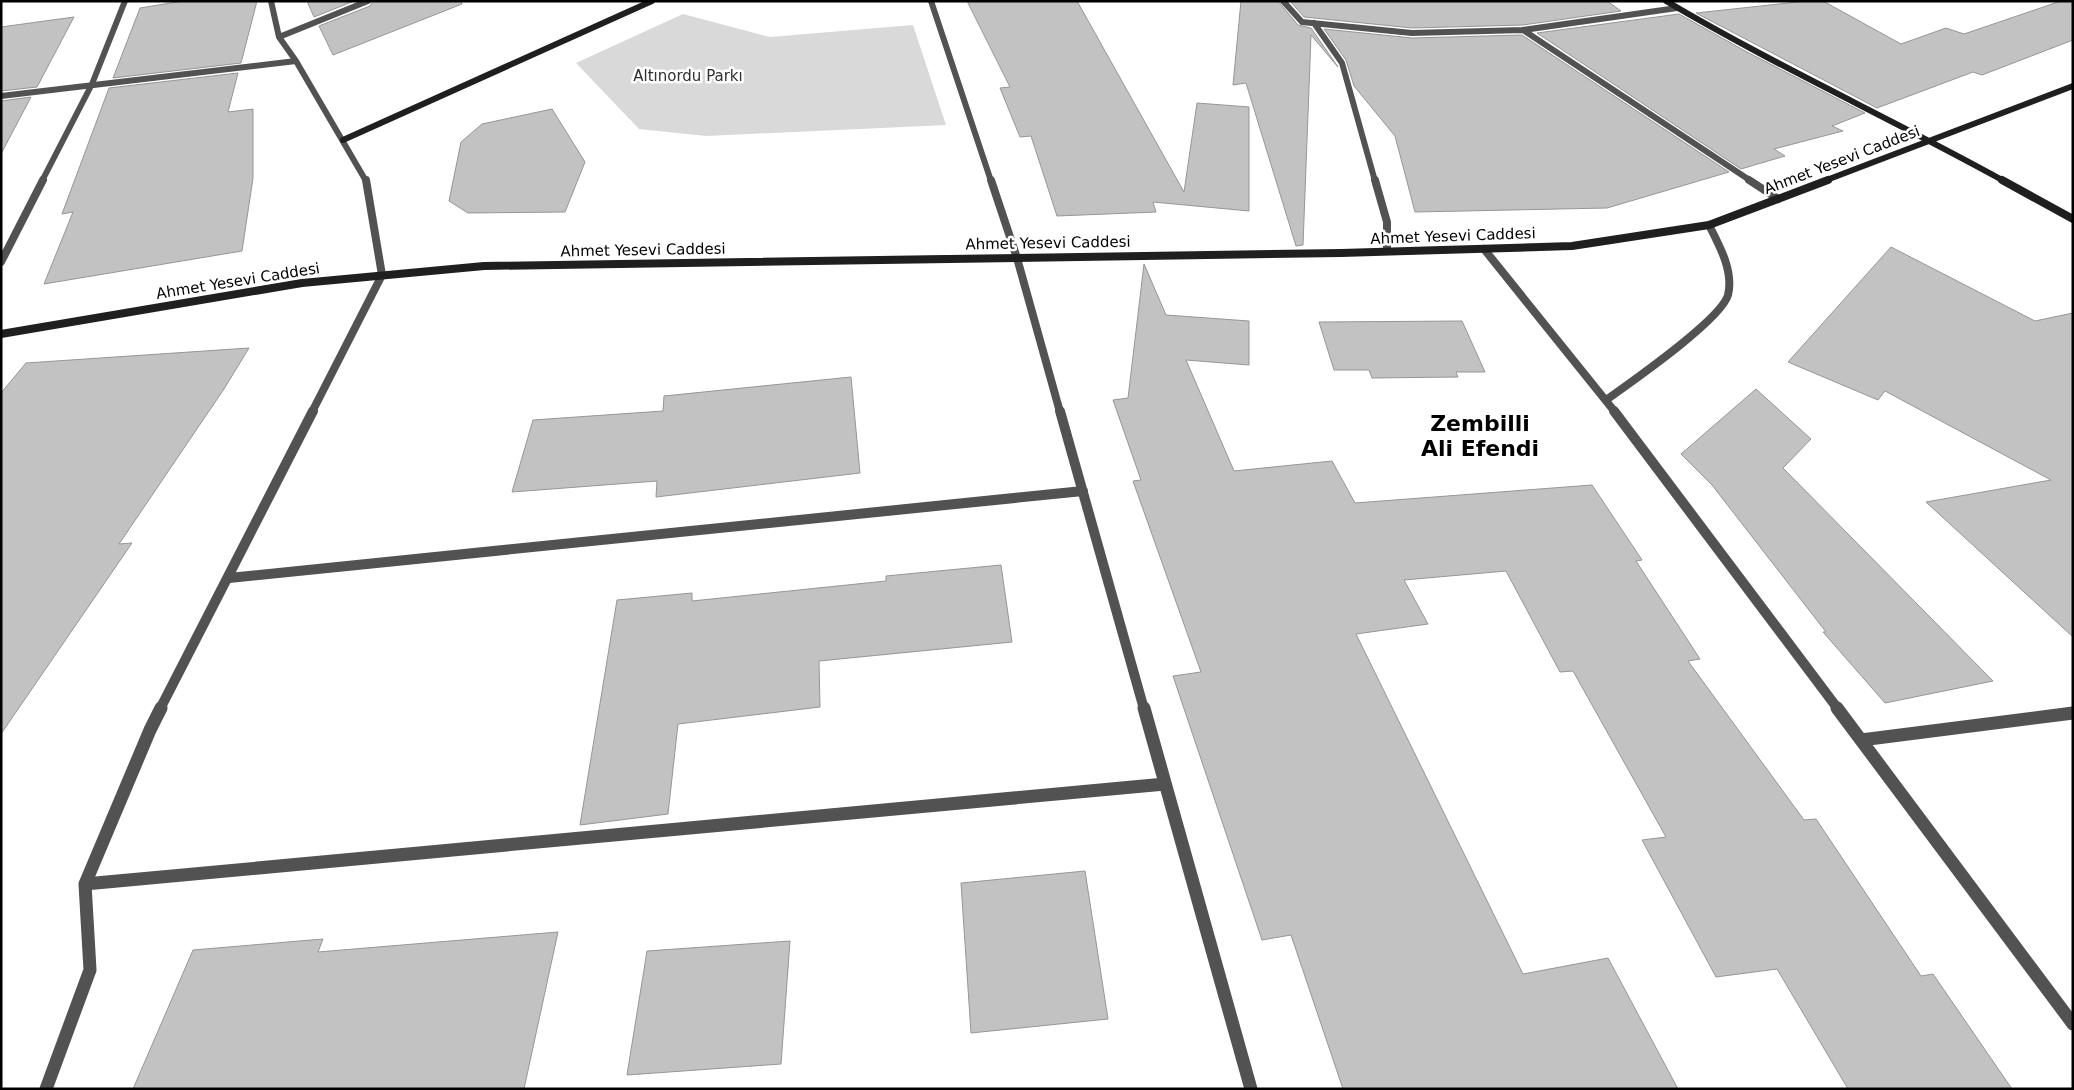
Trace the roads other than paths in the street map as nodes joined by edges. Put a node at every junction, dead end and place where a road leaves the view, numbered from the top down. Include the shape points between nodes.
1 (125, 1) edge
2 (271, 1) edge
3 (368, 1) edge
4 (652, 1) edge
5 (931, 1) edge
6 (1284, 1) edge
7 (1666, 1) edge
8 (1677, 8) junction
9 (1314, 23) junction
10 (1523, 30) junction
11 (279, 36) junction
12 (296, 61) junction
13 (92, 84) junction
14 (2073, 86) edge
15 (1, 96) edge
16 (343, 140) junction
17 (1932, 141) junction
18 (1778, 199) junction
19 (2073, 219) edge
20 (1708, 225) junction
21 (1484, 249) junction
22 (1387, 252) junction
23 (1017, 258) junction
24 (1, 262) edge
25 (382, 275) junction
26 (1, 334) edge
27 (1606, 400) junction
28 (1083, 491) junction
29 (230, 578) junction
30 (2073, 713) edge
31 (1861, 740) junction
32 (1165, 784) junction
33 (85, 884) junction
34 (2073, 1024) edge
35 (46, 1089) edge
36 (1251, 1089) edge

1 - 13 street
2 - 11 street
3 - 11 street
4 - 16 street
5 - 23 street
6 - 9 street via 1302,22
7 - 8 street
8 - 10 street
8 - 17 street
9 - 10 street via 1412,33
9 - 22 street via 1342,63 1387,222
10 - 18 street
11 - 12 street
12 - 13 street
12 - 16 street
13 - 15 street
13 - 24 street
14 - 17 street, Ahmet Yesevi Caddesi
16 - 25 street via 366,180
17 - 18 street, Ahmet Yesevi Caddesi
17 - 19 street
18 - 20 street, Ahmet Yesevi Caddesi
20 - 21 street, Ahmet Yesevi Caddesi via 1572,246
20 - 27 street via 1728,265 1728,297 1705,325
21 - 22 street, Ahmet Yesevi Caddesi
21 - 27 street
22 - 23 street, Ahmet Yesevi Caddesi
23 - 25 street, Ahmet Yesevi Caddesi via 484,266
23 - 28 street
25 - 26 street, Ahmet Yesevi Caddesi via 302,283
25 - 29 street
27 - 31 street
28 - 29 street
28 - 32 street
29 - 33 street via 150,730
30 - 31 street
31 - 34 street
32 - 33 street
32 - 36 street
33 - 35 street via 90,970

